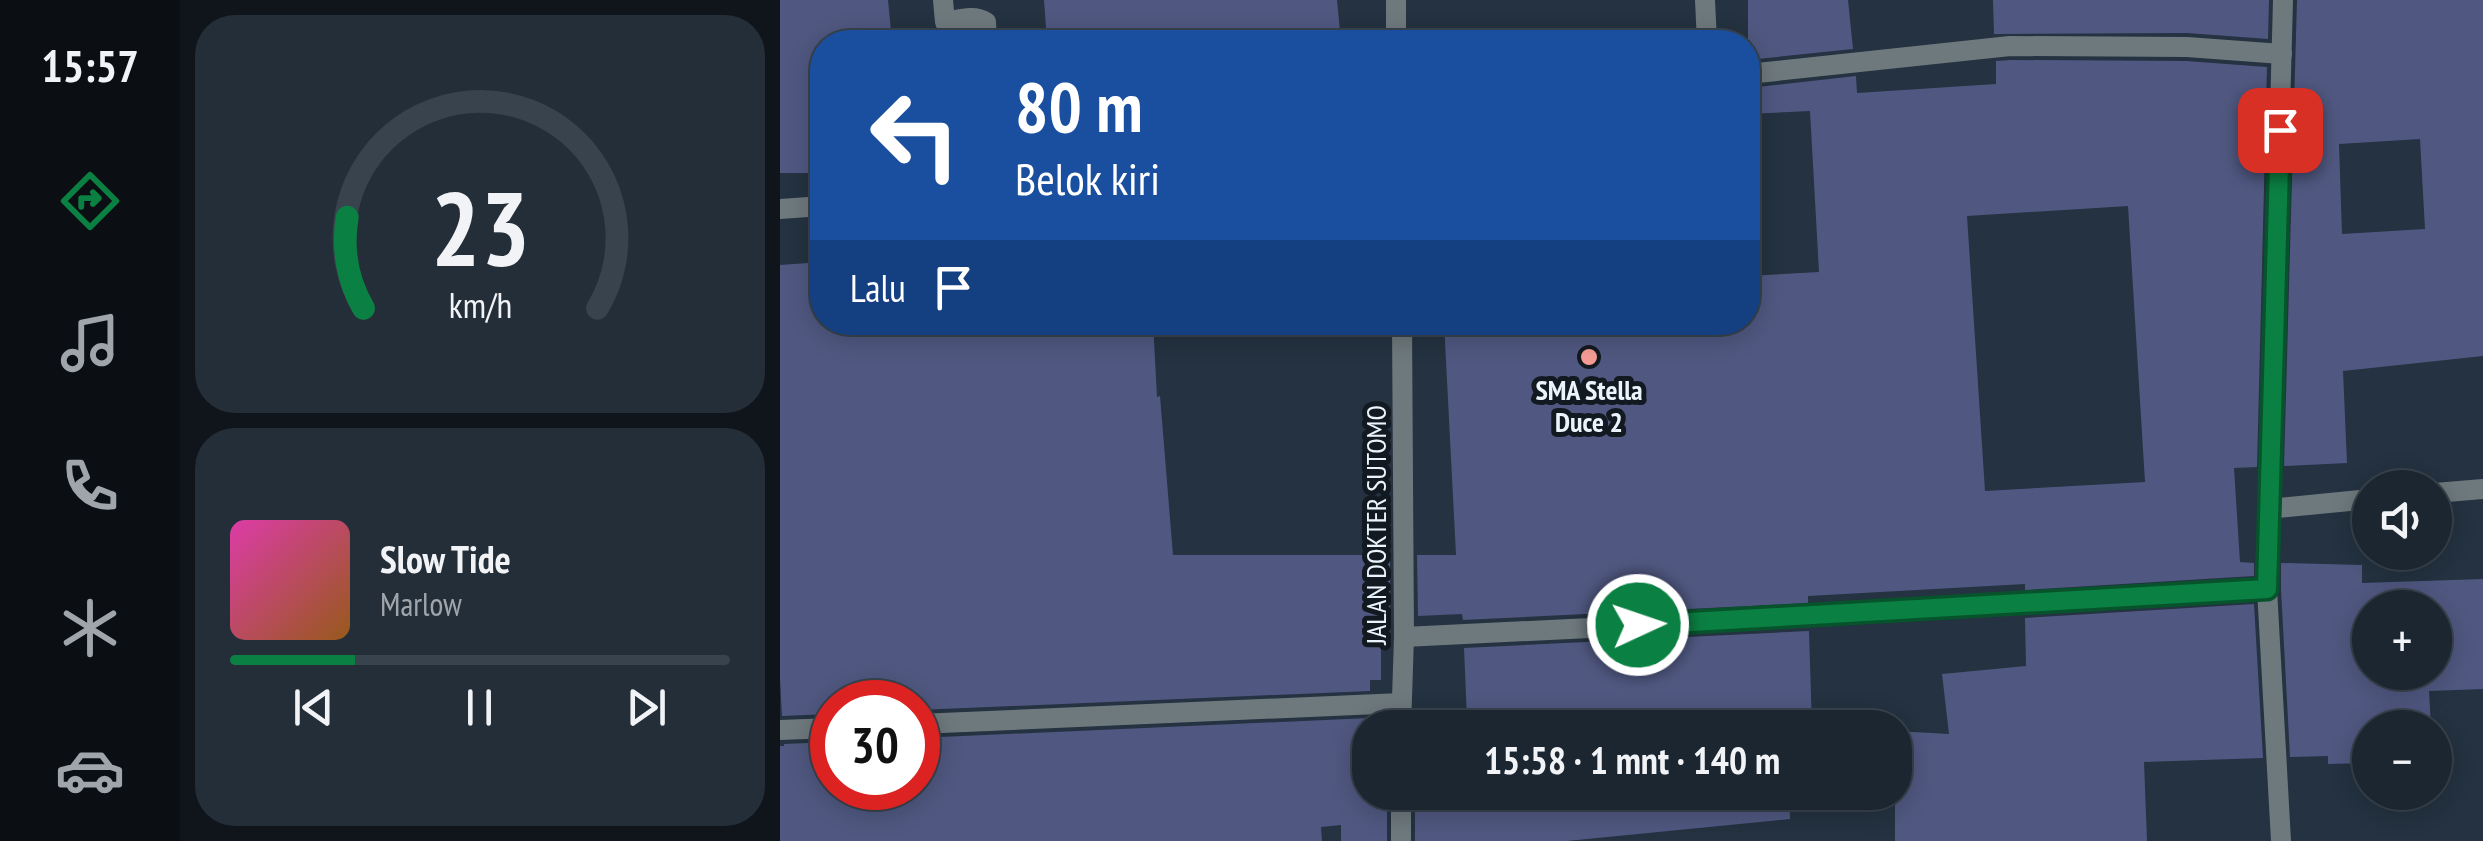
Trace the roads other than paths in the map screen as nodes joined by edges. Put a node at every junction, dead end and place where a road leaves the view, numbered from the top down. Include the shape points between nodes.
1 (943, 0) edge
2 (1396, 0) edge
3 (1705, 0) edge
4 (2283, 0) edge
5 (987, 30) edge
6 (1396, 30) edge
7 (1706, 30) edge
8 (2282, 54) junction
9 (1760, 73) edge
10 (810, 207) edge
11 (780, 209) edge
12 (1402, 335) edge
13 (2483, 489) edge
14 (2452, 492) edge
15 (2352, 501) edge
16 (2268, 508) junction
17 (2267, 589) junction
18 (1404, 636) junction
19 (1401, 703) junction
20 (1401, 710) edge
21 (940, 723) edge
22 (810, 729) edge
23 (780, 730) edge
24 (1401, 810) edge
25 (1401, 841) edge
26 (2281, 841) edge

1 - 5 street via 944,22 982,18
2 - 6 street
3 - 7 street
4 - 8 street
8 - 9 street via 2010,46
8 - 16 street
10 - 11 street
12 - 18 street, JALAN DOKTER SUTOMO
13 - 14 street
15 - 16 street
16 - 17 street
17 - 18 street
17 - 26 street
18 - 19 street, JALAN DOKTER SUTOMO
19 - 20 street, JALAN DOKTER SUTOMO
19 - 21 street
22 - 23 street
24 - 25 street

